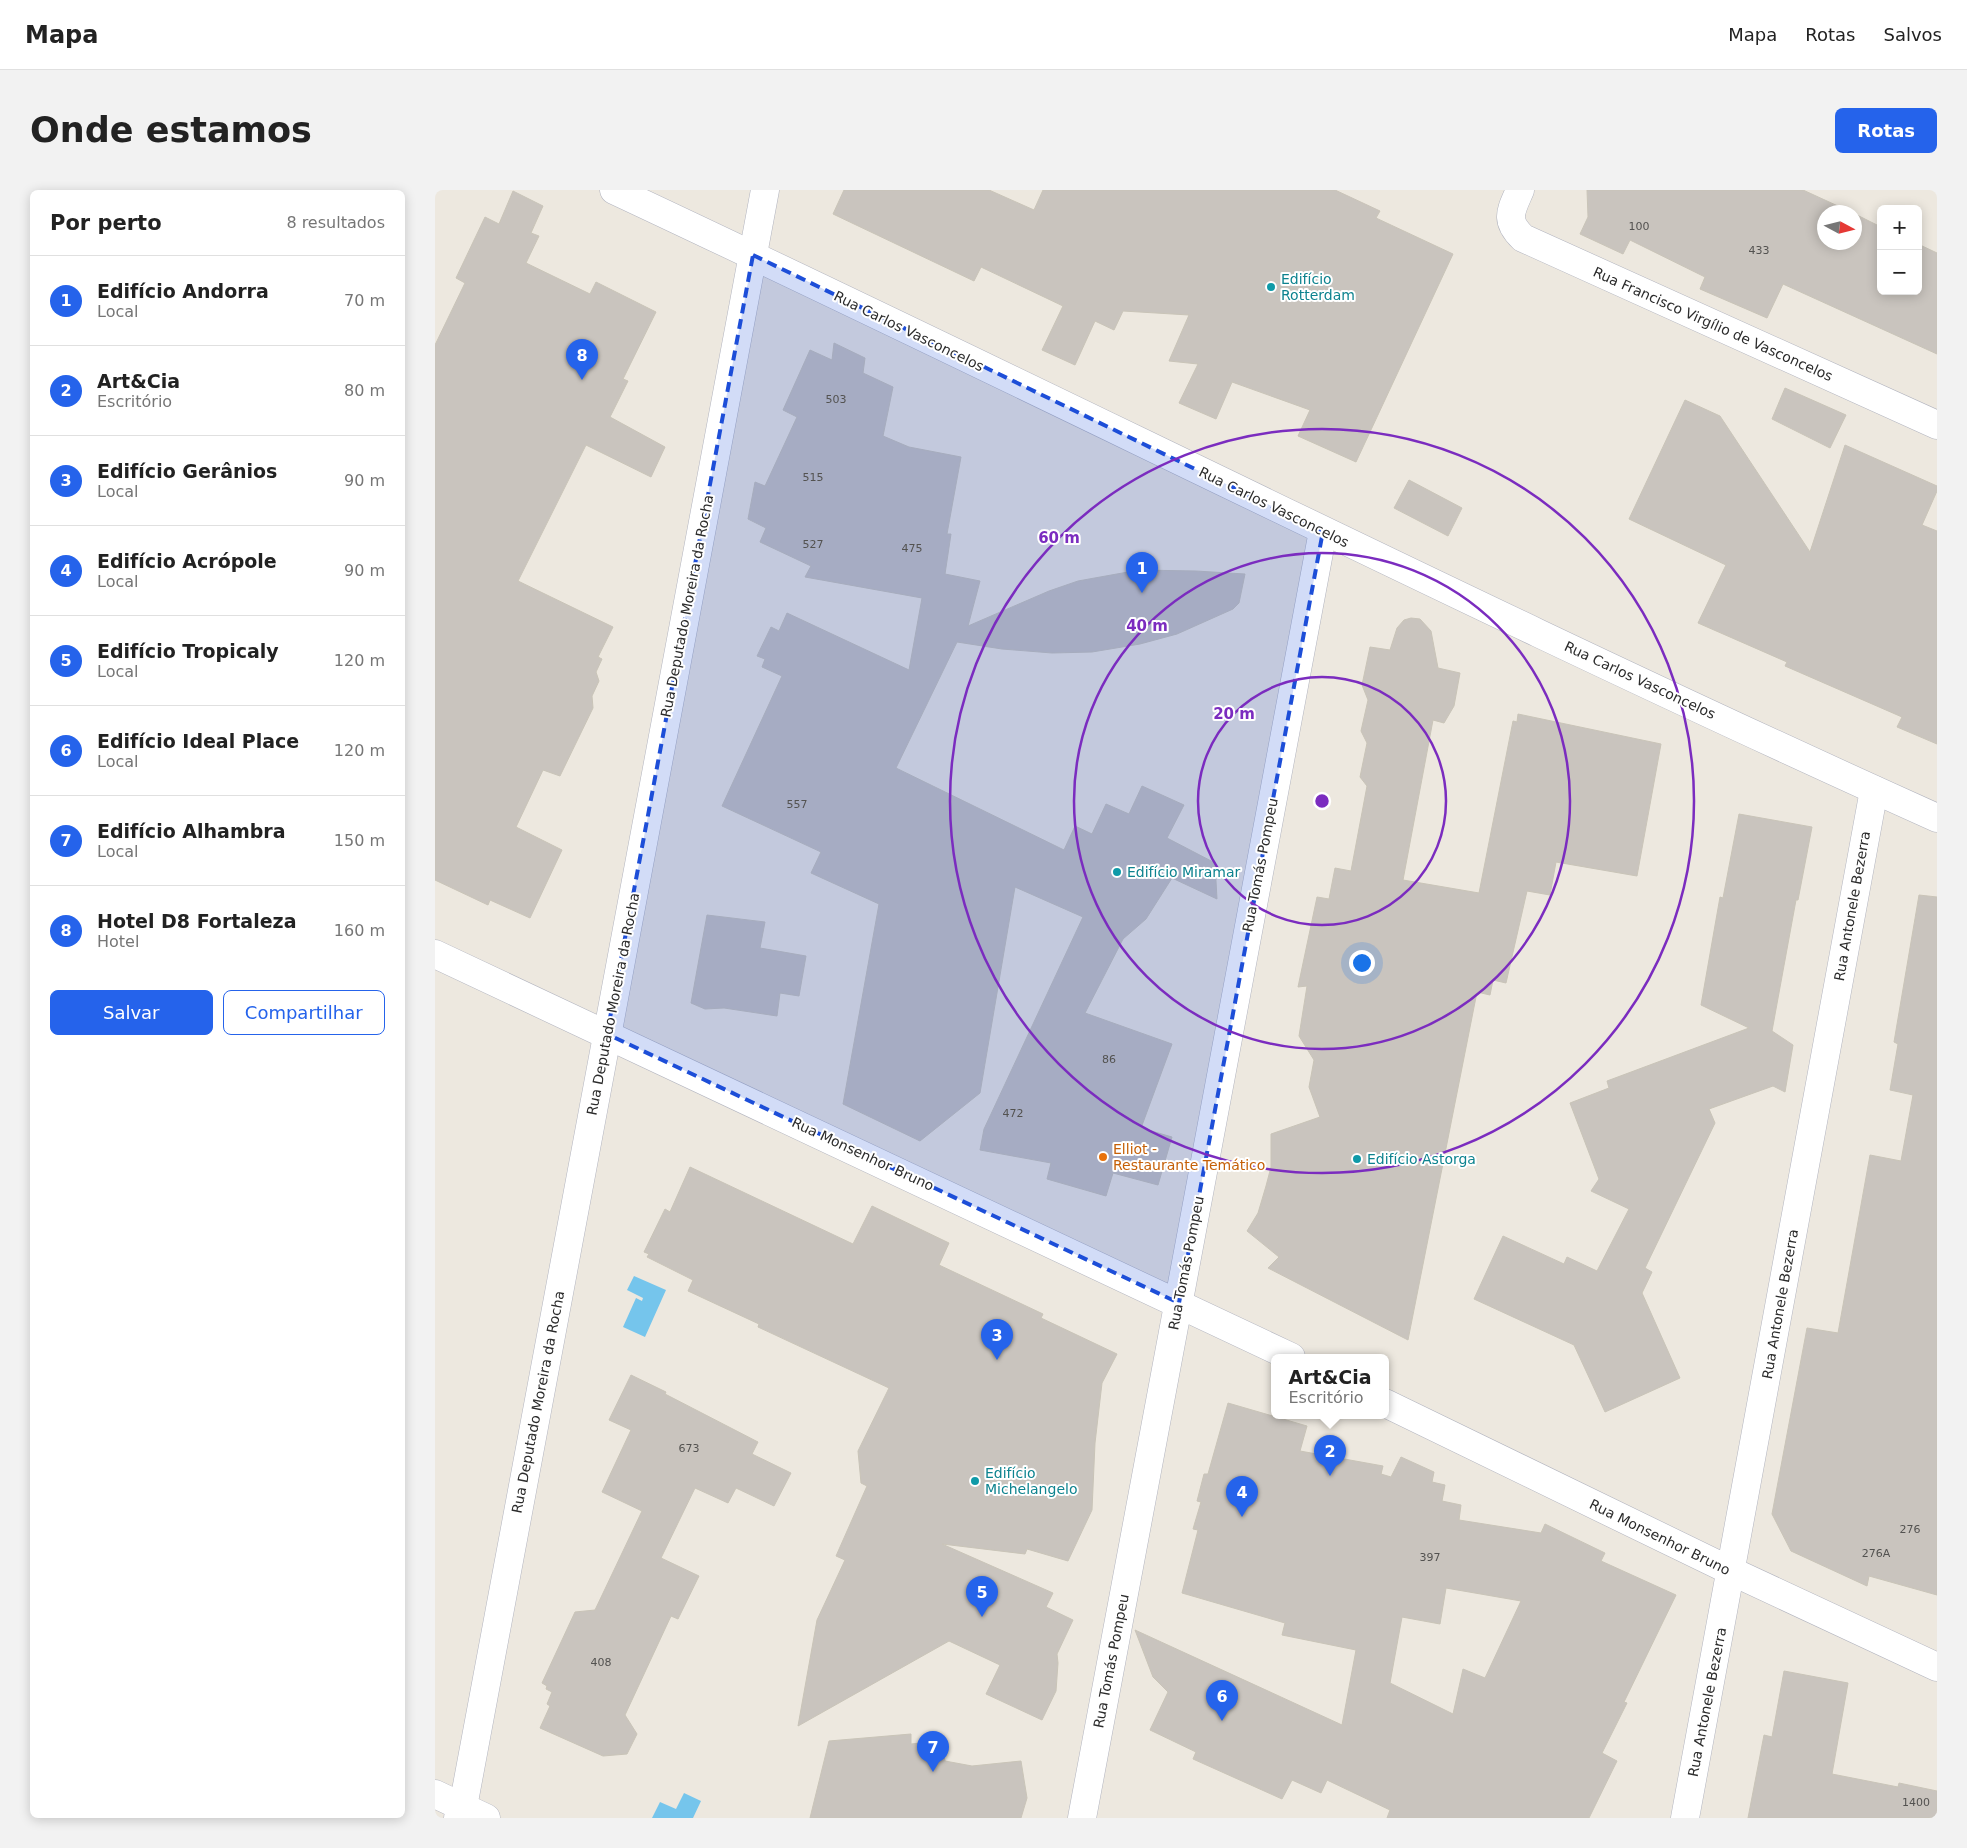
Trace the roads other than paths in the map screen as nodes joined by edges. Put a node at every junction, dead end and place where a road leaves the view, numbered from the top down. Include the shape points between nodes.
1 (614, 190) edge
2 (765, 190) edge
3 (1517, 198) edge
4 (753, 255) junction
5 (1937, 425) edge
6 (1323, 531) junction
7 (1873, 790) junction
8 (1937, 818) edge
9 (435, 954) edge
10 (607, 1034) junction
11 (1179, 1303) junction
12 (1285, 1354) edge
13 (1389, 1405) edge
14 (1731, 1571) junction
15 (1937, 1667) edge
16 (435, 1794) edge
17 (469, 1814) edge
18 (1082, 1818) edge
19 (1685, 1818) edge

1 - 4 street, Rua Carlos Vasconcelos
2 - 4 street, Rua Deputado Moreira da Rocha
3 - 5 street, Rua Francisco Virgílio de Vasconcelos via 1510,217 1514,229 1523,238
4 - 6 street, Rua Carlos Vasconcelos
4 - 10 street, Rua Deputado Moreira da Rocha
6 - 7 street, Rua Carlos Vasconcelos
6 - 11 street, Rua Tomás Pompeu
7 - 8 street, Rua Carlos Vasconcelos
7 - 14 street, Rua Antonele Bezerra
9 - 10 street, Rua Monsenhor Bruno
10 - 11 street, Rua Monsenhor Bruno
10 - 17 street, Rua Deputado Moreira da Rocha
11 - 12 street, Rua Monsenhor Bruno
11 - 18 street, Rua Tomás Pompeu
13 - 14 street, Rua Monsenhor Bruno
14 - 15 street, Rua Monsenhor Bruno
14 - 19 street, Rua Antonele Bezerra
16 - 17 street

